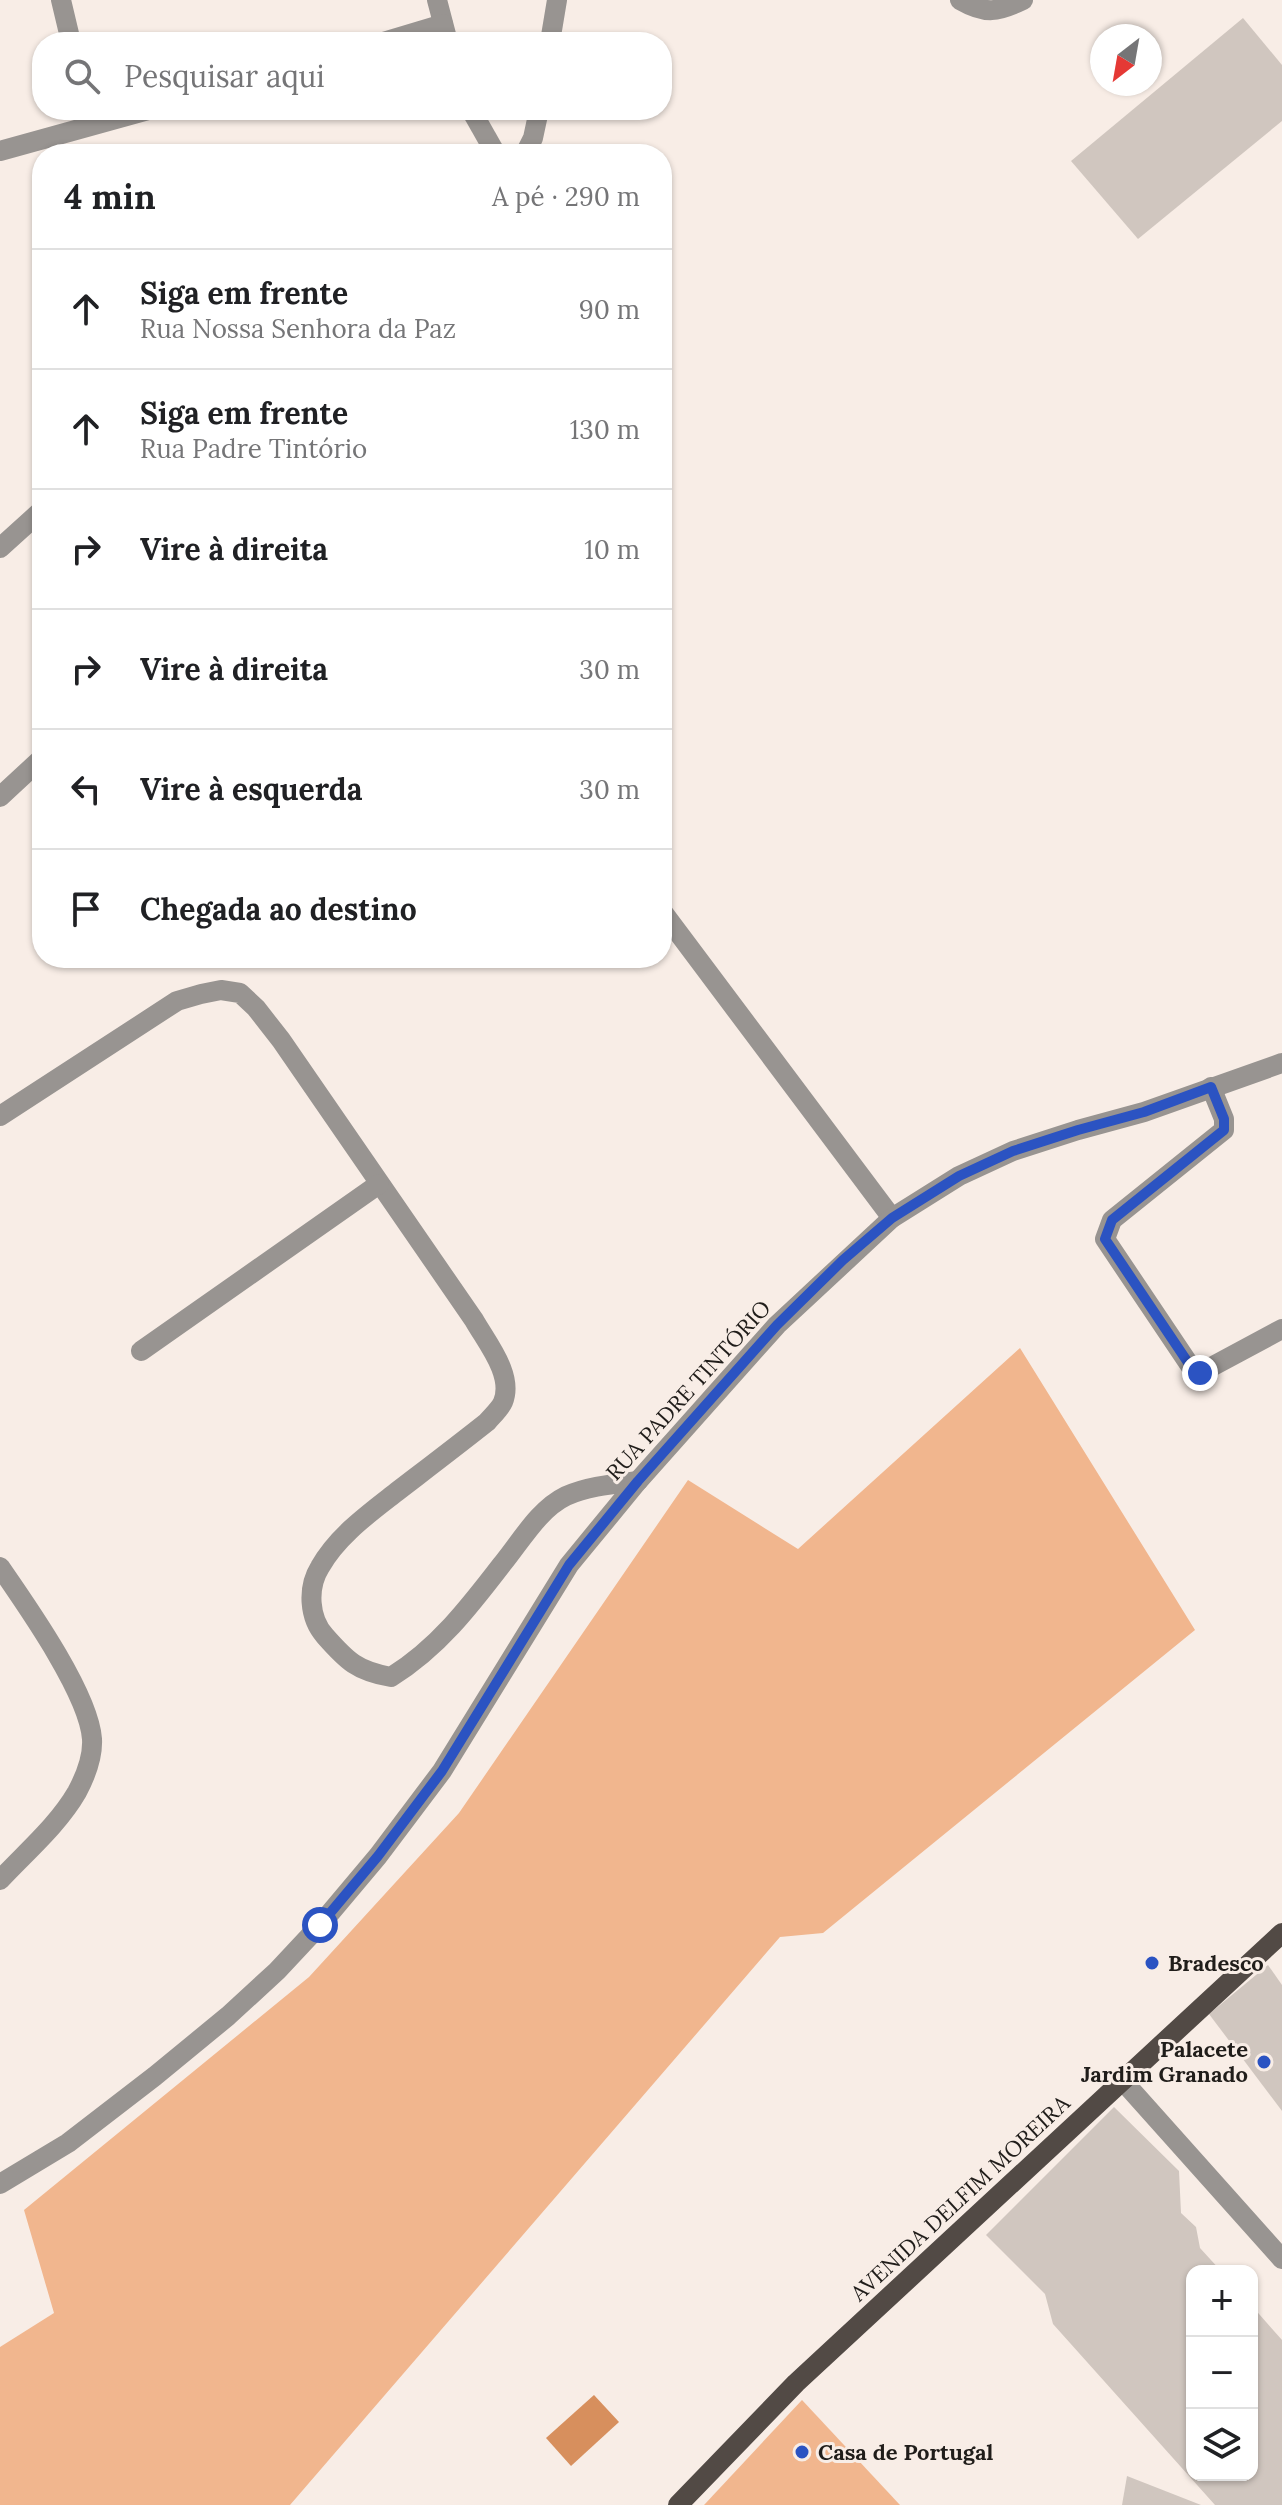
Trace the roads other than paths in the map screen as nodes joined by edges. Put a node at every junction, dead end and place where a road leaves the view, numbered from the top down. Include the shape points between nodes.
1 (61, 0) edge
2 (437, 0) edge
3 (557, 0) edge
4 (960, 0) edge
5 (1023, 0) edge
6 (69, 32) edge
7 (446, 32) edge
8 (552, 32) edge
9 (84, 120) edge
10 (477, 120) edge
11 (537, 120) edge
12 (490, 144) edge
13 (530, 144) edge
14 (0, 151) edge
15 (32, 519) edge
16 (0, 548) edge
17 (32, 767) edge
18 (0, 797) edge
19 (672, 924) edge
20 (1282, 1063) edge
21 (1211, 1087) junction
22 (0, 1116) edge
23 (379, 1184) junction
24 (892, 1218) junction
25 (1282, 1329) edge
26 (141, 1351) dead end
27 (638, 1481) junction
28 (0, 1567) edge
29 (0, 1880) edge
30 (1282, 1933) edge
31 (1123, 2081) junction
32 (0, 2184) edge
33 (1282, 2259) edge
34 (678, 2505) edge

1 - 6 street
2 - 7 street
3 - 8 street
4 - 5 street via 976,9 1000,11
9 - 14 street
10 - 12 street
11 - 13 street
15 - 16 street
17 - 18 street
19 - 24 street
20 - 21 street, RUA PADRE TINTÓRIO
21 - 24 street, RUA PADRE TINTÓRIO via 1013,1151 959,1176
21 - 25 street via 1224,1130 1112,1220 1105,1239 1200,1373
22 - 23 street via 177,1001 221,990 240,993 281,1040
23 - 26 street
23 - 27 street via 474,1320 506,1381 503,1403 487,1422 363,1519 319,1568 311,1593 313,1613 343,1657 367,1673 391,1677 451,1629 539,1517 564,1497
24 - 27 street, RUA PADRE TINTÓRIO via 777,1325
27 - 32 street, RUA PADRE TINTÓRIO via 569,1565 442,1771 320,1925 228,2016 155,2076 68,2143
28 - 29 street via 57,1656 87,1715 92,1741 76,1794
30 - 31 main road, AVENIDA DELFIM MOREIRA
31 - 33 street
31 - 34 main road, AVENIDA DELFIM MOREIRA via 796,2383

